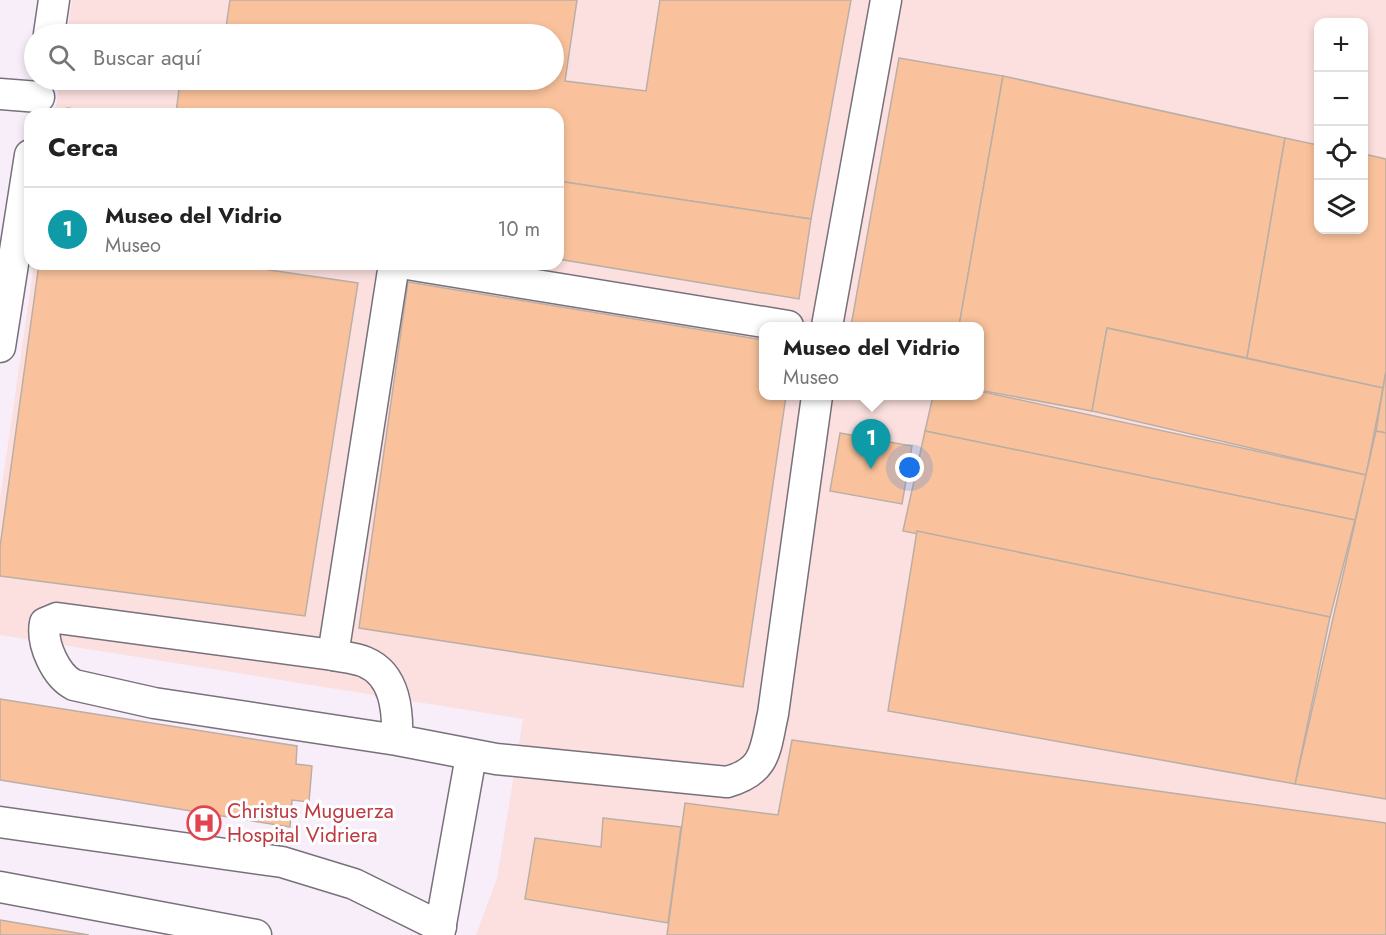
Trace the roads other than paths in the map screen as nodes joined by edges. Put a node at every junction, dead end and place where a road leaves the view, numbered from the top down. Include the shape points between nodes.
1 (54, 0) edge
2 (886, 0) edge
3 (50, 24) edge
4 (0, 94) edge
5 (39, 97) edge
6 (24, 186) edge
7 (393, 270) edge
8 (443, 270) edge
9 (5, 285) edge
10 (759, 322) edge
11 (828, 322) edge
12 (0, 347) edge
13 (817, 400) edge
14 (333, 655) junction
15 (397, 740) junction
16 (471, 756) junction
17 (0, 822) edge
18 (0, 887) edge
19 (440, 931) edge
20 (256, 935) edge

1 - 3 street
2 - 11 street
4 - 5 street
6 - 9 street
7 - 14 street
8 - 10 street
9 - 12 street
13 - 16 street via 773,714 765,750 755,770 727,782
14 - 15 street via 366,662 388,682 398,713
14 - 15 street via 57,618 47,621 44,628 56,667 74,685 154,703
15 - 16 street
16 - 19 street
17 - 19 street via 282,862 354,884
18 - 20 street

